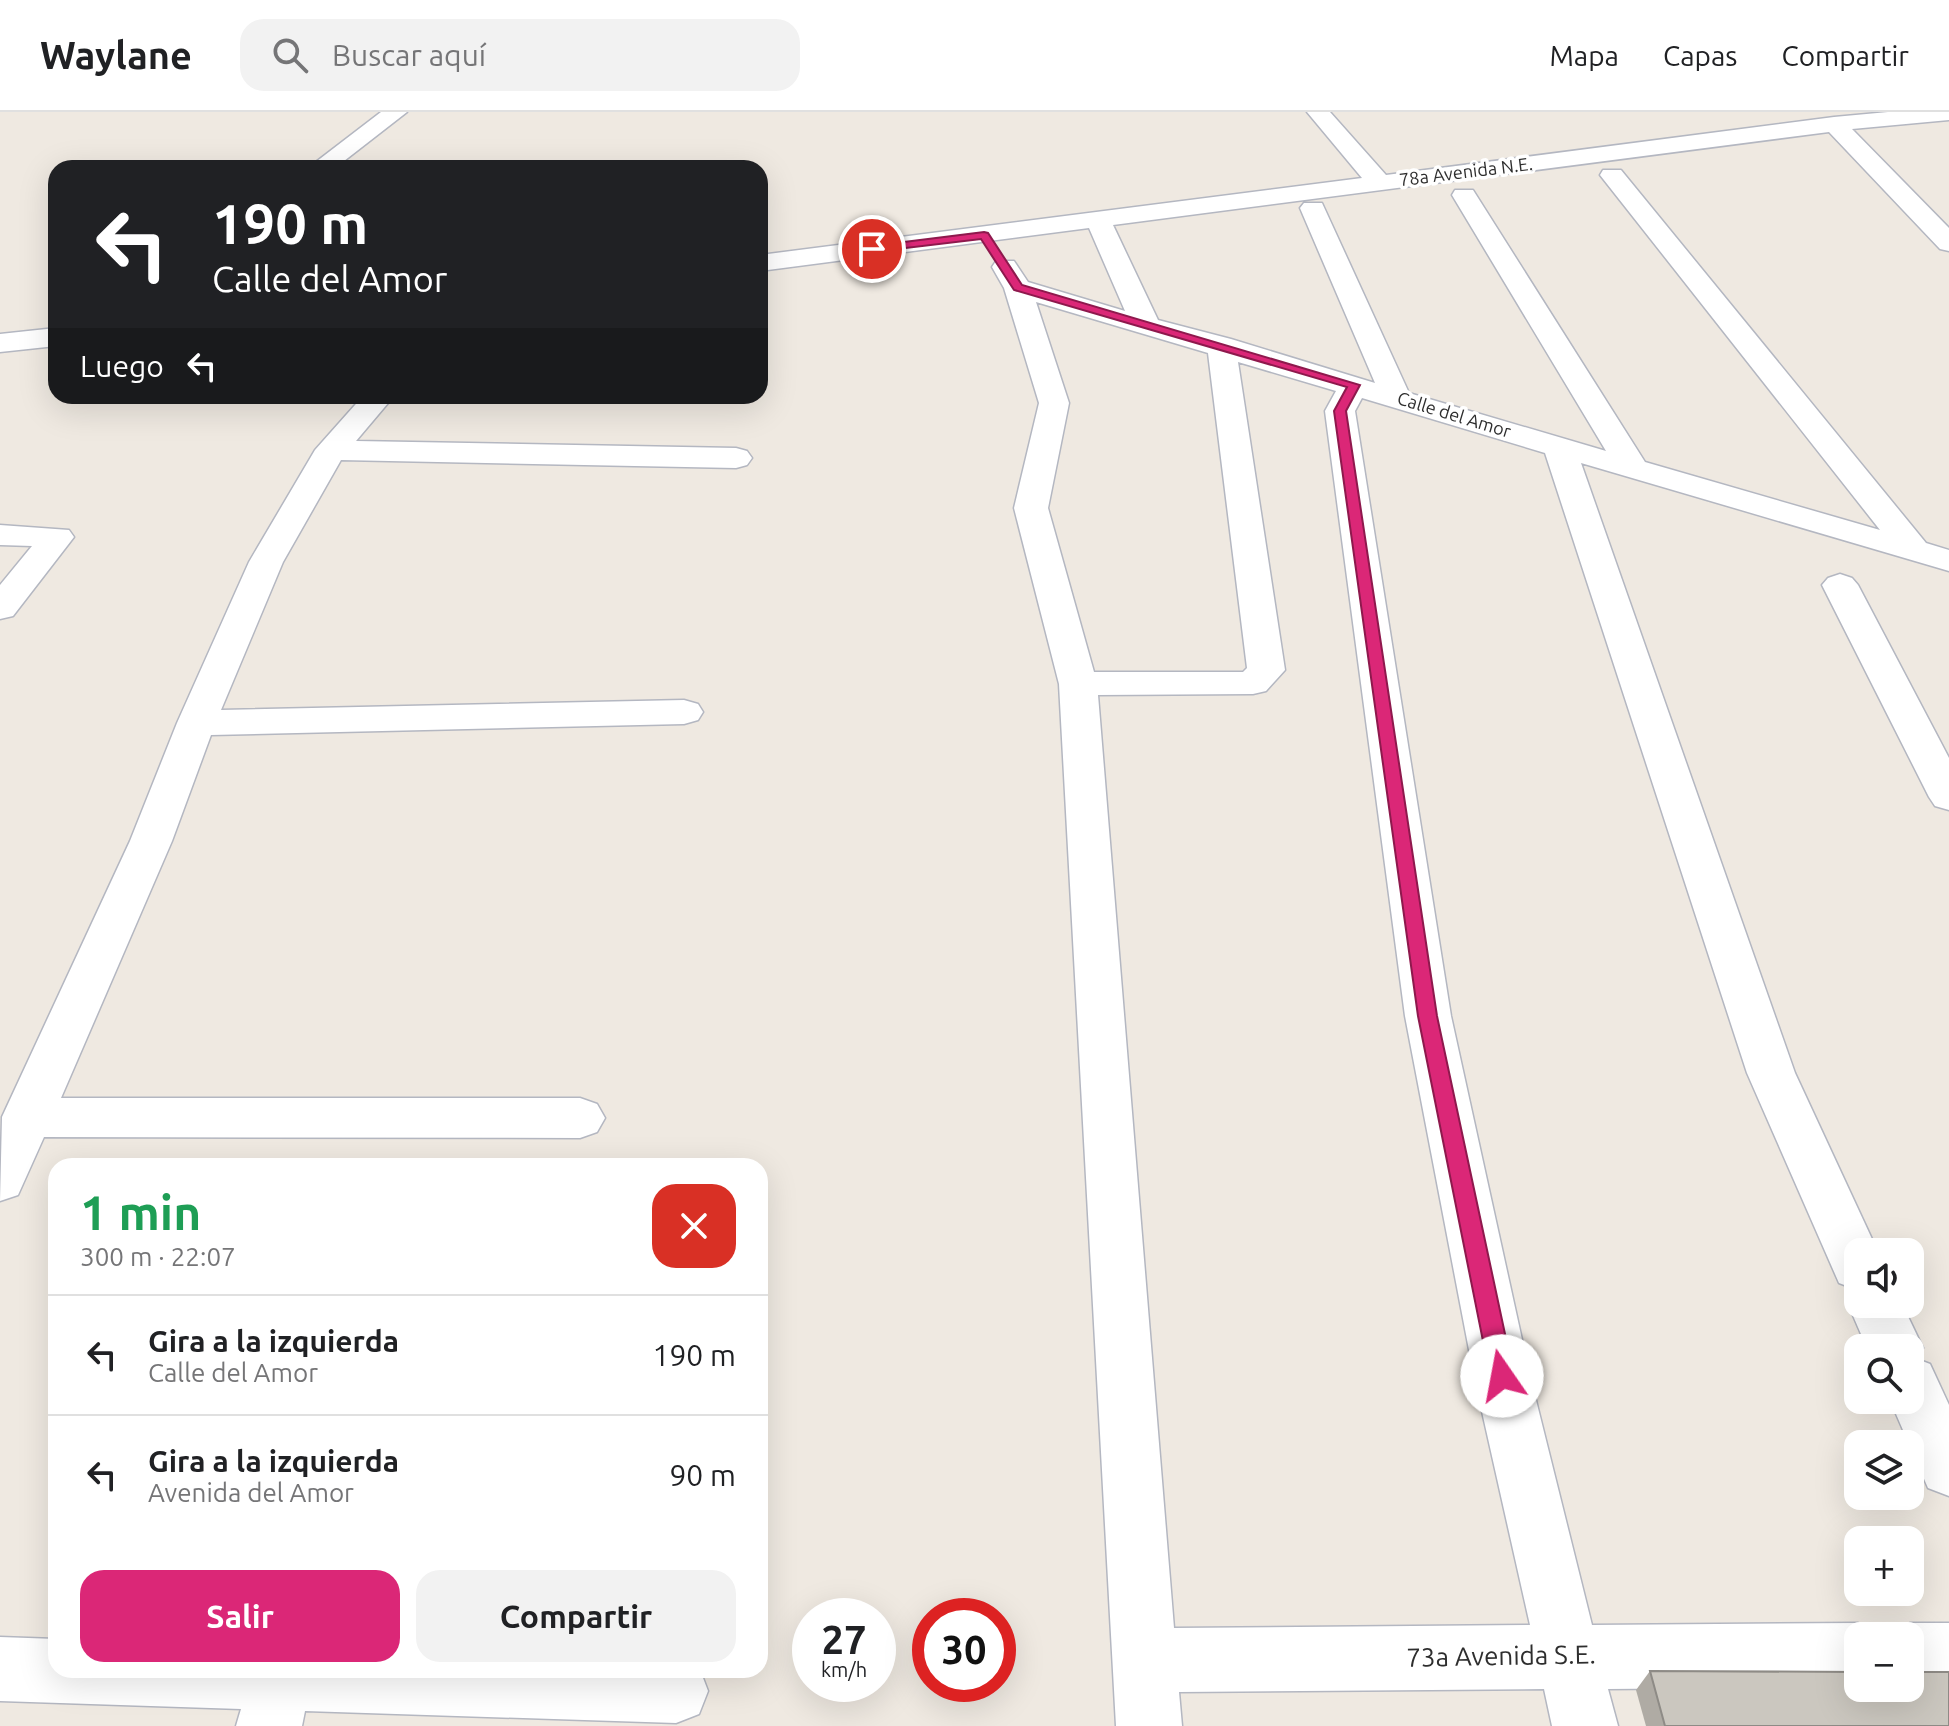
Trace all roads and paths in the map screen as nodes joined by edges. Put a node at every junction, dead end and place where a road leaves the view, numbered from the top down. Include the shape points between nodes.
1 (396, 112) edge
2 (1318, 112) edge
3 (1949, 113) edge
4 (1876, 116) edge
5 (1834, 124) junction
6 (331, 160) edge
7 (1612, 175) dead end
8 (1380, 183) junction
9 (1464, 195) dead end
10 (1313, 208) dead end
11 (1098, 220) junction
12 (984, 235) junction
13 (1949, 243) edge
14 (768, 262) edge
15 (1018, 288) junction
16 (1145, 323) junction
17 (48, 338) edge
18 (0, 343) edge
19 (1221, 345) junction
20 (1375, 391) junction
21 (372, 404) edge
22 (1559, 446) junction
23 (331, 450) junction
24 (736, 458) dead end
25 (1633, 468) junction
26 (0, 535) edge
27 (1914, 551) junction
28 (1949, 561) edge
29 (1840, 585) dead end
30 (0, 608) edge
31 (1078, 684) junction
32 (684, 712) dead end
33 (196, 723) junction
34 (1949, 797) edge
35 (27, 1117) junction
36 (580, 1118) dead end
37 (0, 1180) edge
38 (1845, 1238) edge
39 (1924, 1413) edge
40 (1949, 1468) edge
41 (1567, 1655) junction
42 (1844, 1655) edge
43 (1924, 1655) edge
44 (1949, 1655) edge
45 (1145, 1660) junction
46 (0, 1669) edge
47 (48, 1675) edge
48 (75, 1678) edge
49 (676, 1696) edge
50 (275, 1702) edge
51 (1149, 1726) edge
52 (1585, 1726) edge

1 - 6 street
2 - 8 street
3 - 4 street, 78a Avenida N.E.
4 - 5 street, 78a Avenida N.E.
5 - 8 street, 78a Avenida N.E.
5 - 13 street
7 - 27 street
8 - 11 street, 78a Avenida N.E.
9 - 25 street
10 - 20 street
11 - 12 street, 78a Avenida N.E.
11 - 16 street
12 - 14 street, 78a Avenida N.E.
12 - 15 street
15 - 16 street, Calle del Amor
15 - 31 street via 1054,403 1031,508
16 - 19 street, Calle del Amor
17 - 18 street
19 - 20 street, Calle del Amor
19 - 31 street via 1266,670 1253,683
20 - 22 street, Calle del Amor
20 - 41 street via 1340,411 1428,1016 1502,1376
21 - 23 street
22 - 25 street, Calle del Amor
22 - 38 street via 1771,1073
23 - 24 street
23 - 33 street via 266,562
25 - 27 street, Calle del Amor
26 - 30 street via 57,537
27 - 28 street, Calle del Amor
29 - 34 street
31 - 45 street
32 - 33 street
33 - 35 street via 151,841
35 - 36 street
35 - 37 street
39 - 40 street
41 - 42 street, 73a Avenida S.E.
41 - 45 street, 73a Avenida S.E.
41 - 52 street
43 - 44 street
45 - 51 street
46 - 47 street
48 - 50 street
49 - 50 street

